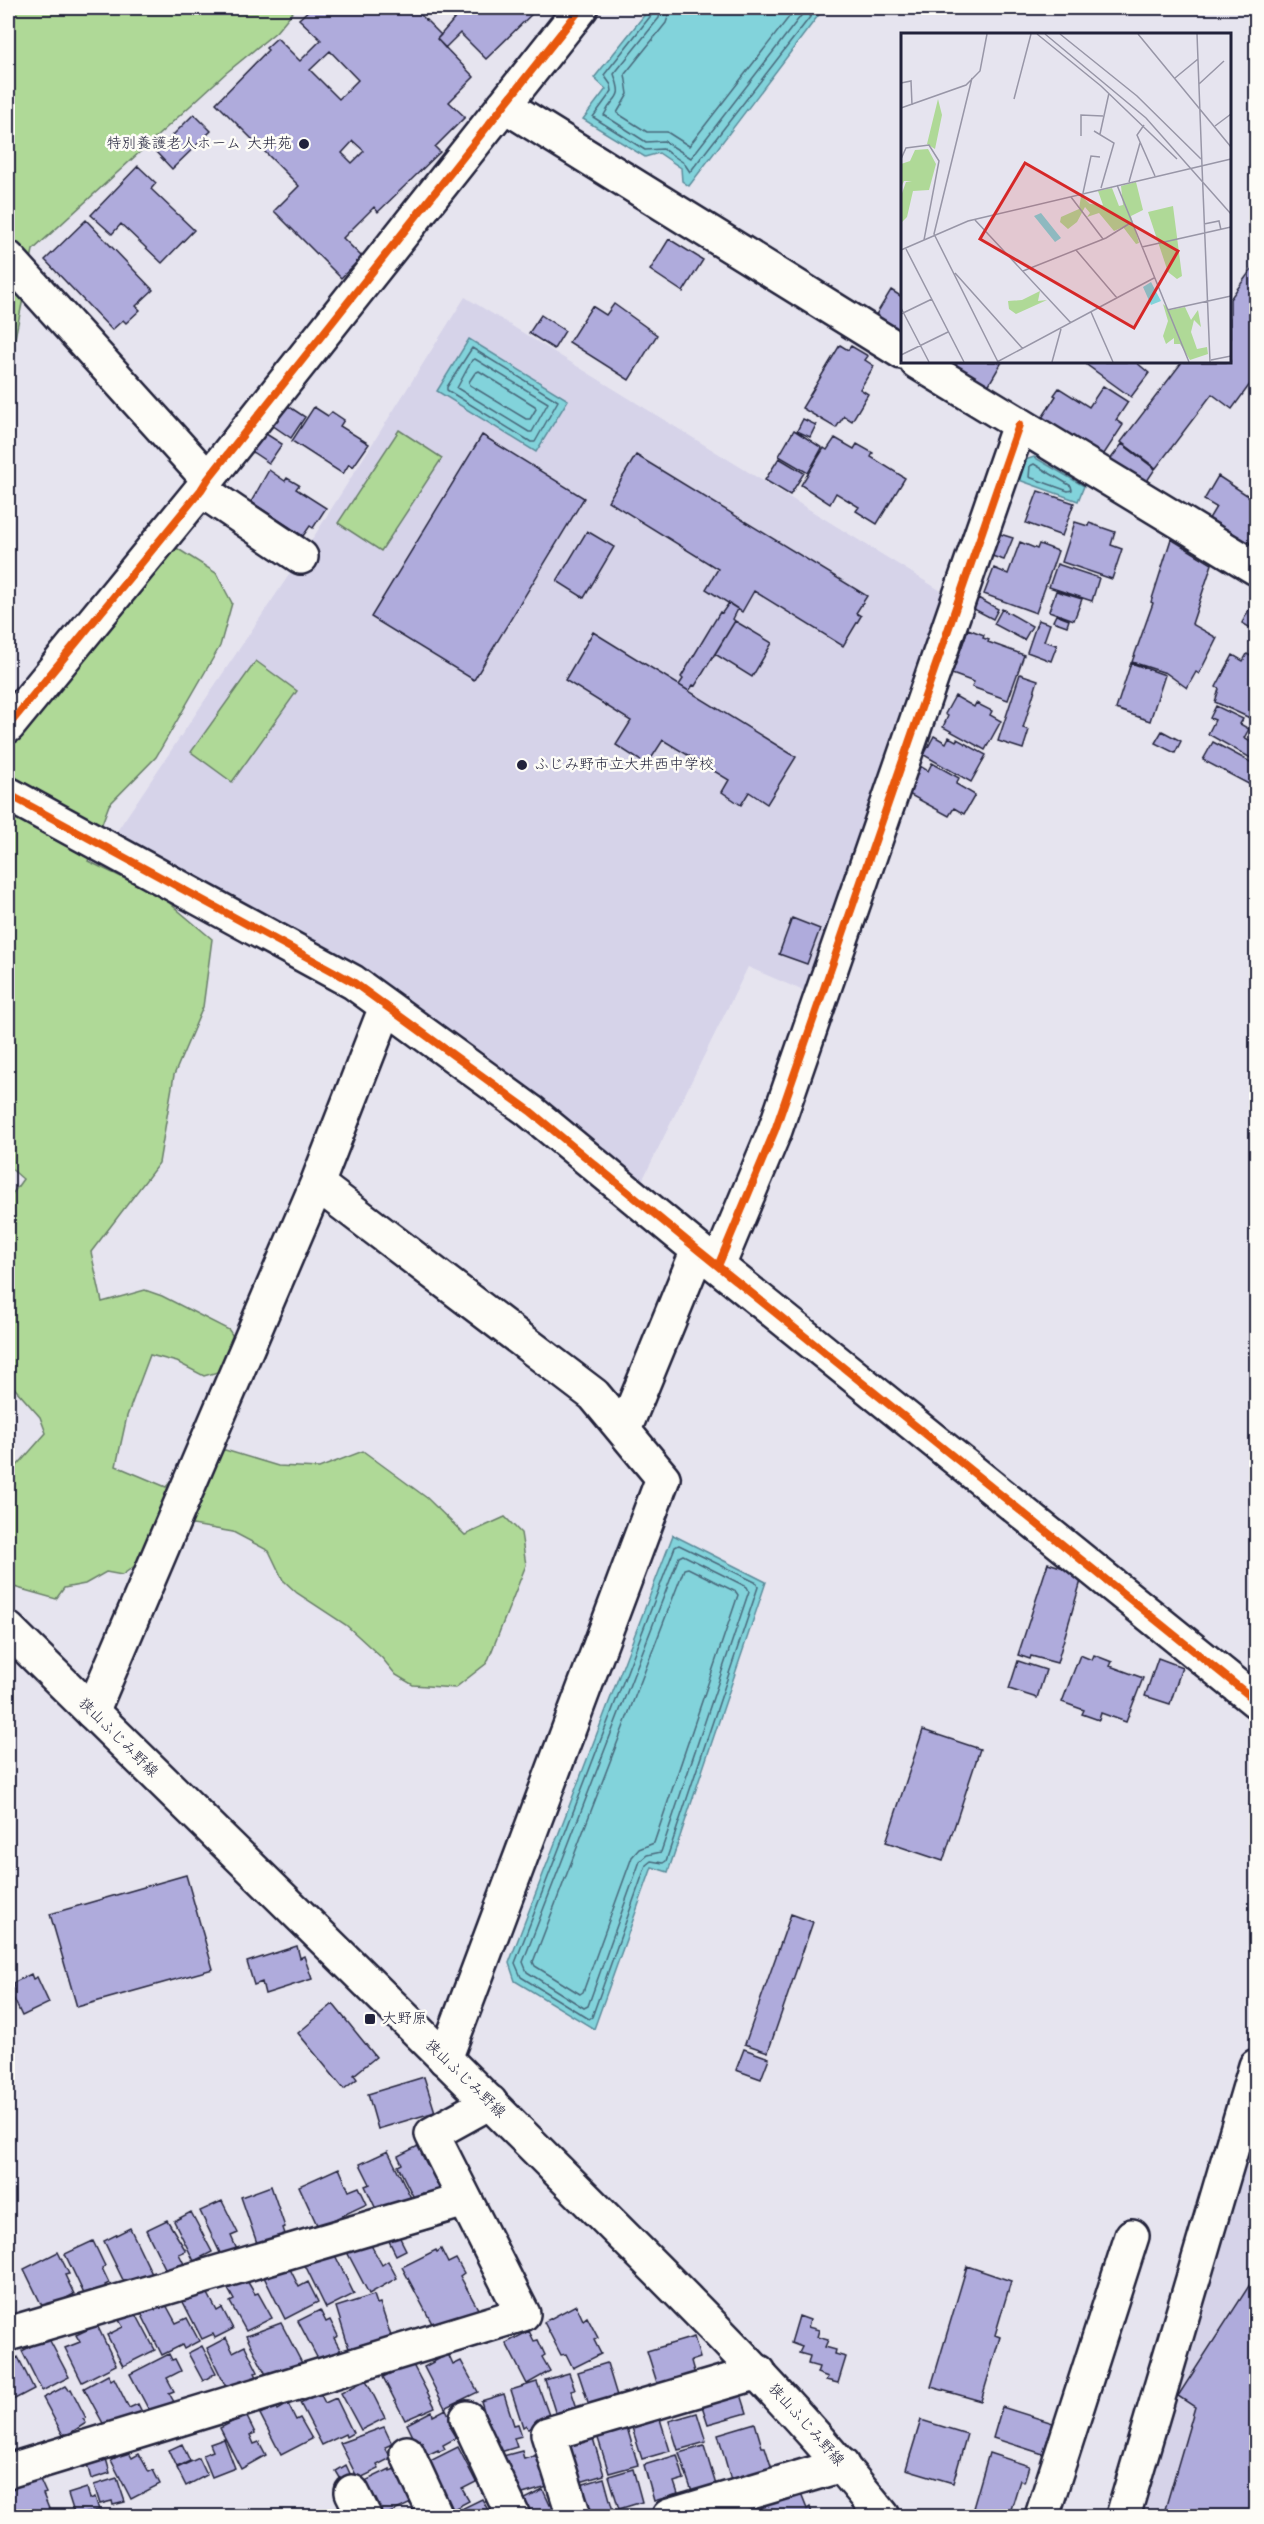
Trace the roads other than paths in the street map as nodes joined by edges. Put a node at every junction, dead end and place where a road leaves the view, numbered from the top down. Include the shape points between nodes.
1 (581, 8) edge
2 (504, 105) junction
3 (8, 258) edge
4 (901, 351) edge
5 (919, 363) edge
6 (1019, 425) junction
7 (205, 484) junction
8 (301, 557) dead end
9 (1257, 568) edge
10 (8, 726) edge
11 (8, 794) edge
12 (386, 1007) junction
13 (317, 1184) junction
14 (708, 1258) junction
15 (624, 1430) junction
16 (8, 1629) edge
17 (1257, 1701) edge
18 (92, 1712) junction
19 (445, 2060) junction
20 (1257, 2066) edge
21 (489, 2102) junction
22 (465, 2200) junction
23 (1132, 2236) dead end
24 (8, 2334) edge
25 (759, 2372) junction
26 (467, 2418) dead end
27 (407, 2453) dead end
28 (842, 2465) junction
29 (8, 2471) edge
30 (436, 2517) edge
31 (513, 2517) edge
32 (574, 2517) edge
33 (669, 2517) edge
34 (883, 2517) edge
35 (1042, 2517) edge
36 (1122, 2517) edge

1 - 2 street
2 - 4 street
2 - 7 street
3 - 7 street
5 - 6 street
6 - 9 street
6 - 14 street via 775,1130
7 - 8 street
7 - 10 street
11 - 12 street via 353,982
12 - 13 street
12 - 14 street via 530,1111
13 - 15 street via 594,1395
13 - 18 street
14 - 15 street
14 - 17 street
15 - 19 street via 663,1478
16 - 18 street, 狭山ふじみ野線
18 - 19 street, 狭山ふじみ野線
19 - 21 street, 狭山ふじみ野線
20 - 36 street
21 - 22 street via 432,2134
21 - 25 street, 狭山ふじみ野線
22 - 24 street
22 - 29 street via 523,2314
23 - 35 street
25 - 28 street, 狭山ふじみ野線
25 - 32 street via 548,2434
26 - 31 street
27 - 30 street
28 - 33 street
28 - 34 street, 狭山ふじみ野線

